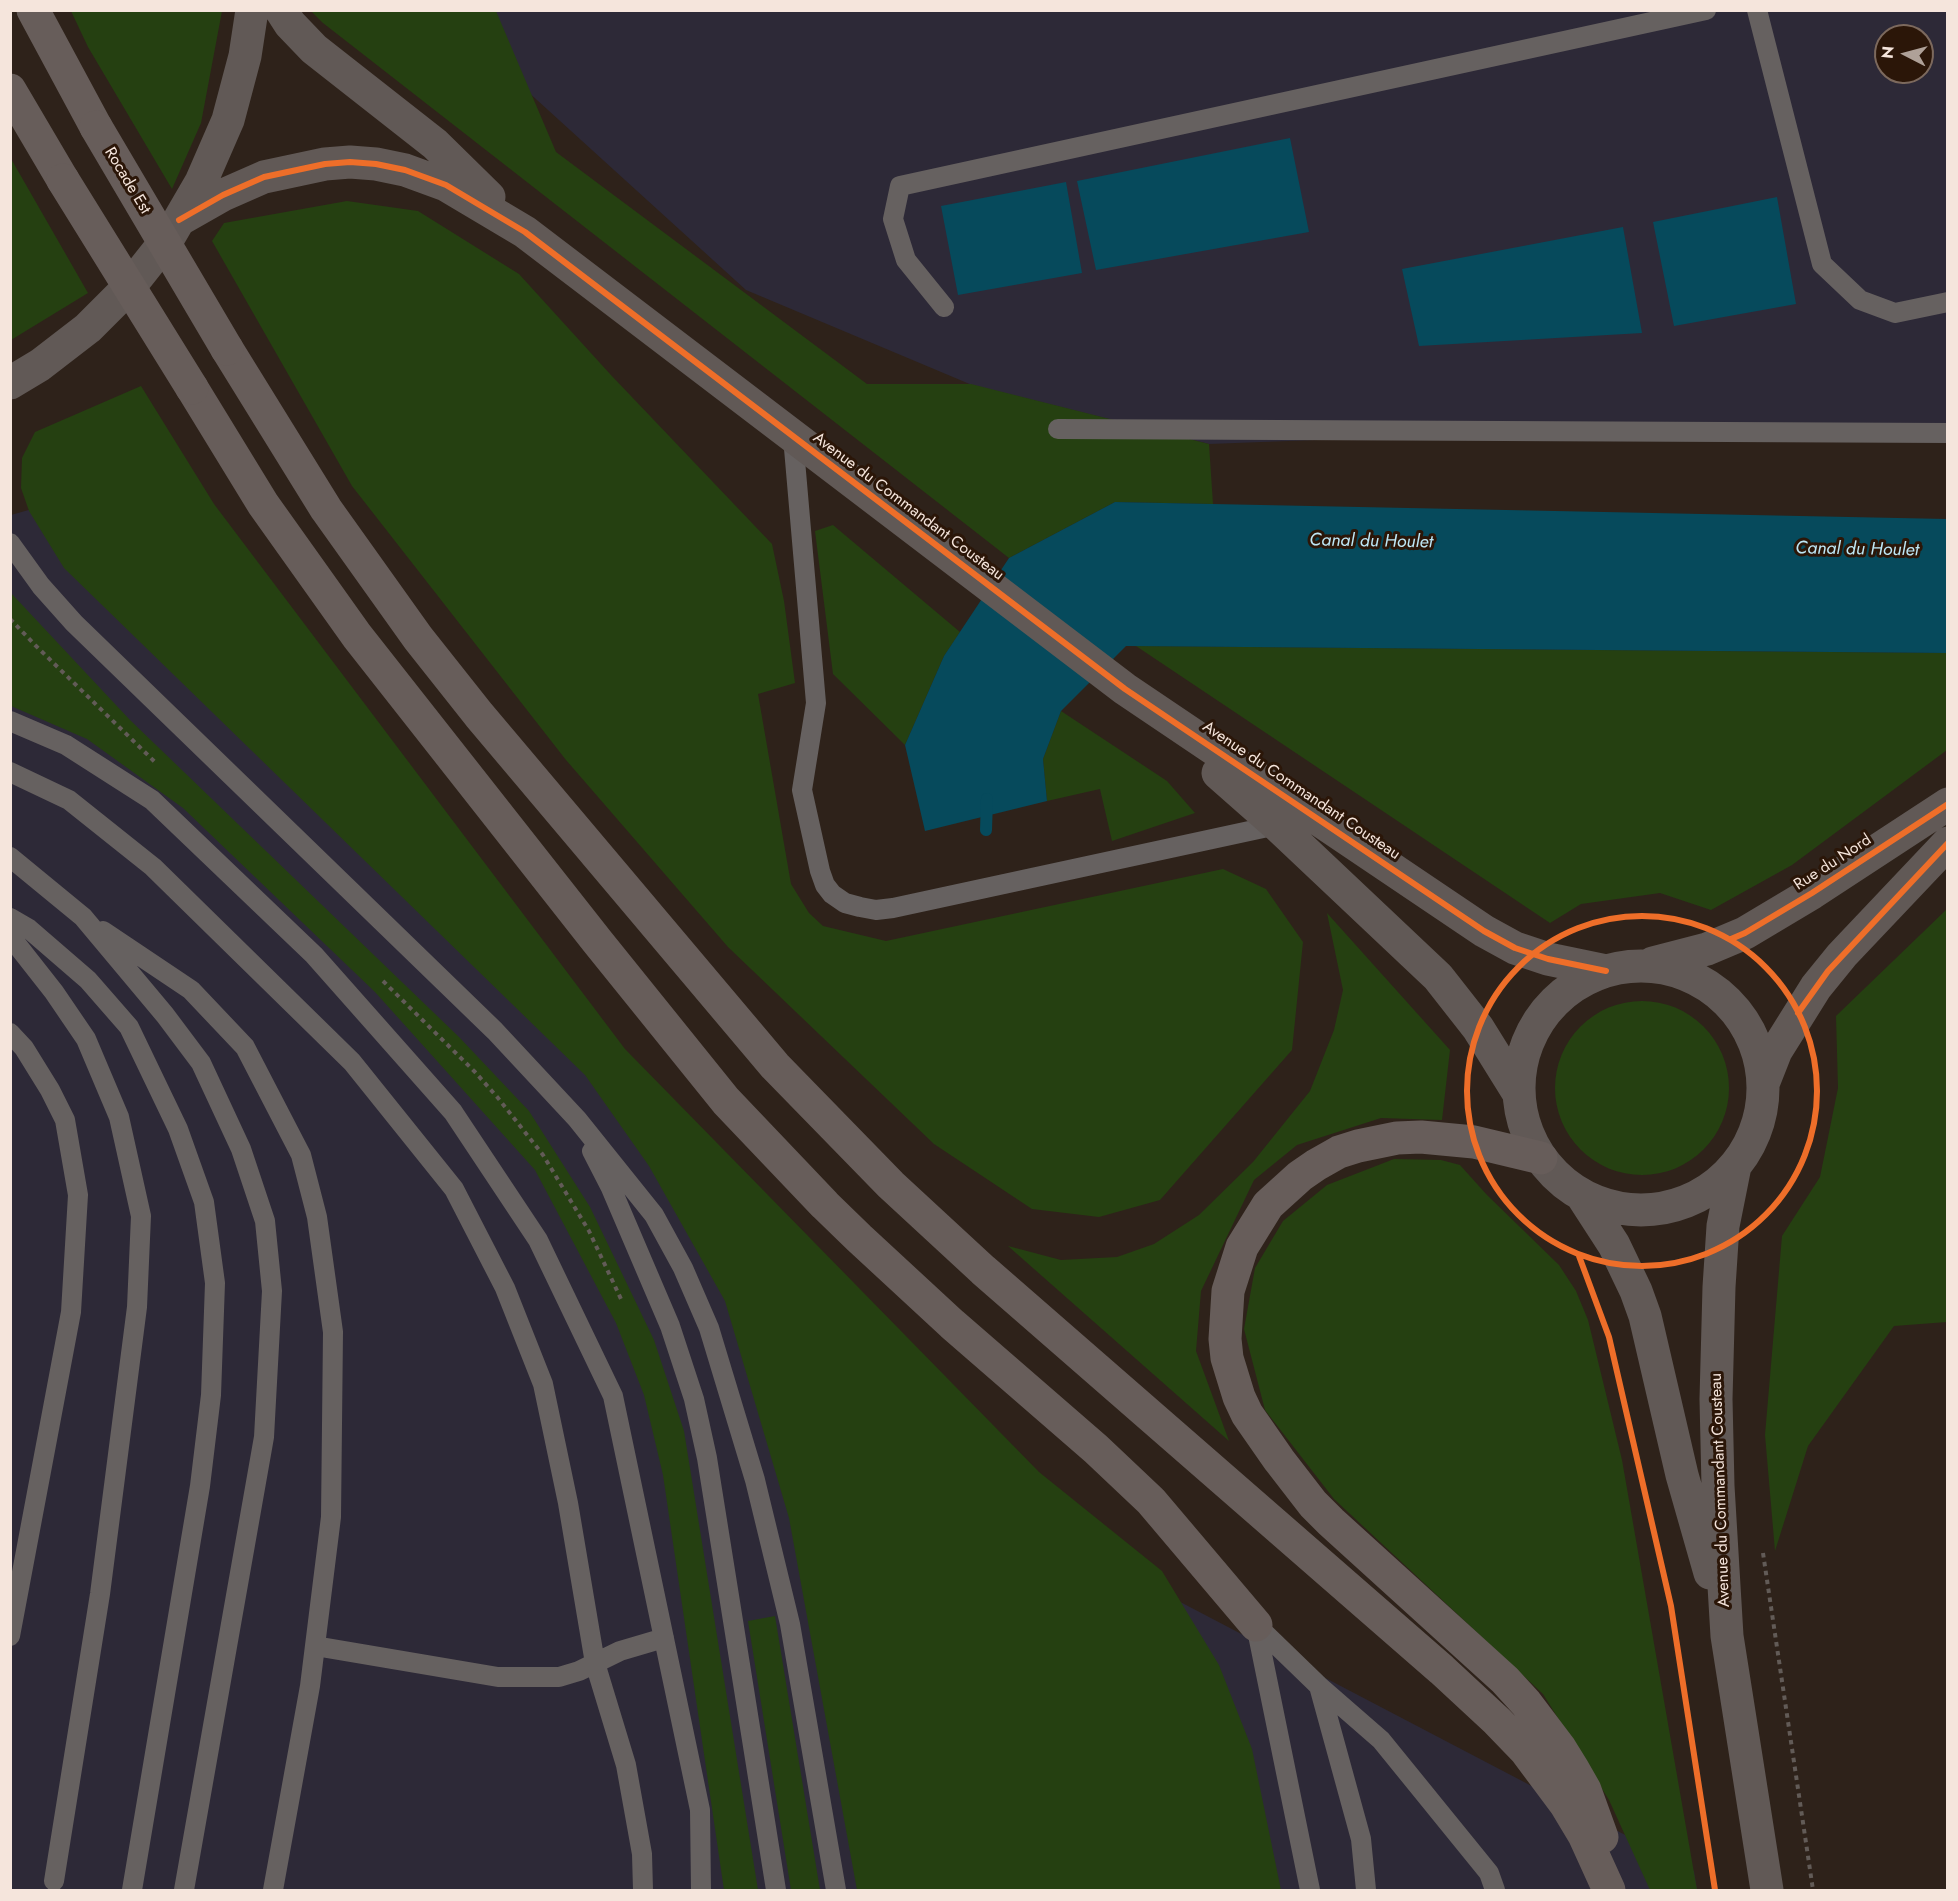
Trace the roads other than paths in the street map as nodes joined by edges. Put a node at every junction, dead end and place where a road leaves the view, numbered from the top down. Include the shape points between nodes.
1 (33, 10) edge
2 (252, 10) edge
3 (281, 10) edge
4 (1706, 10) edge
5 (1757, 10) edge
6 (10, 90) edge
7 (179, 220) junction
8 (525, 232) junction
9 (1947, 302) edge
10 (944, 307) dead end
11 (10, 383) edge
12 (1058, 429) dead end
13 (1947, 433) edge
14 (793, 437) junction
15 (10, 543) edge
16 (1125, 689) junction
17 (10, 721) edge
18 (10, 772) edge
19 (1947, 804) edge
20 (1277, 825) junction
21 (1947, 843) edge
22 (10, 857) edge
23 (83, 917) junction
24 (10, 918) edge
25 (10, 936) edge
26 (1645, 965) junction
27 (1606, 971) junction
28 (10, 1034) edge
29 (1763, 1084) junction
30 (1519, 1094) junction
31 (577, 1119) junction
32 (1541, 1158) junction
33 (1735, 1166) junction
34 (1581, 1194) junction
35 (1256, 1625) junction
36 (10, 1636) edge
37 (1727, 1636) junction
38 (664, 1638) junction
39 (315, 1646) junction
40 (595, 1663) junction
41 (1319, 1686) junction
42 (54, 1881) dead end
43 (132, 1890) edge
44 (184, 1890) edge
45 (273, 1890) edge
46 (643, 1890) edge
47 (701, 1890) edge
48 (777, 1890) edge
49 (836, 1890) edge
50 (1310, 1890) edge
51 (1366, 1890) edge
52 (1495, 1890) edge
53 (1609, 1890) edge
54 (1618, 1890) edge
55 (1767, 1890) edge

1 - 53 highway, Rocade Est, bridge via 96,128 326,509 418,638 485,723 775,1066 884,1179 1442,1670 1525,1750 1566,1805
2 - 7 street via 228,120 201,182
3 - 8 street, Avenue du Commandant Cousteau via 314,49 435,144
4 - 10 lane via 900,186 893,219 906,260
5 - 9 lane via 1822,264 1860,300 1894,313
6 - 35 highway, bridge via 263,504 357,636 726,1101 867,1245 1151,1501
7 - 8 street, Avenue du Commandant Cousteau via 264,177 350,162 427,177
7 - 11 street via 157,254 103,315
8 - 14 street, Avenue du Commandant Cousteau
12 - 13 lane
14 - 16 street, Avenue du Commandant Cousteau
14 - 20 lane via 816,703 802,790 820,871 832,894 860,907 893,908
15 - 31 lane via 40,586 74,623 495,1031
16 - 20 street, Avenue du Commandant Cousteau
16 - 27 street, Avenue du Commandant Cousteau via 1484,931 1515,948 1548,959
17 - 38 lane via 66,745 152,800 314,955 453,1112 538,1240 613,1396
18 - 40 lane via 69,800 153,867 352,1062 454,1189 505,1288 543,1384
19 - 26 street, Rue du Nord via 1745,933 1707,950
20 - 30 street, Avenue du Commandant Cousteau via 1437,977 1478,1028
21 - 29 street via 1816,987 1776,1051
22 - 23 lane
23 - 39 lane via 191,990 245,1047 301,1155 317,1217 333,1332 331,1517
23 - 44 lane via 201,1063 241,1149 265,1221 272,1291 264,1437
24 - 43 lane via 88,980 129,1027 178,1129 204,1202 215,1283 211,1395 200,1486
25 - 42 lane via 86,1039 119,1118 141,1216 137,1307 100,1594
26 - 27 street
26 - 29 street via 1683,973 1707,984 1727,1001 1744,1021 1756,1045
27 - 30 street via 1570,988 1541,1017 1524,1054
28 - 36 lane via 24,1048 65,1120 78,1195 71,1312
29 - 33 street via 1755,1133
30 - 32 street via 1528,1134
31 - 48 lane via 670,1326 694,1399 708,1458
31 - 49 lane via 654,1215 683,1268 716,1349 755,1480 790,1624
32 - 34 street via 1563,1182
32 - 54 highway via 1474,1142 1397,1138 1339,1152 1316,1165 1268,1205 1242,1247 1228,1291 1225,1339 1232,1377 1247,1414 1299,1486 1331,1522 1505,1680 1560,1748 1585,1790
33 - 34 street via 1706,1191 1670,1207 1617,1208
33 - 37 street, Avenue du Commandant Cousteau via 1723,1227 1716,1378
34 - 37 street, Avenue du Commandant Cousteau via 1617,1252 1645,1316 1682,1474
35 - 41 lane
35 - 50 lane
37 - 55 street, Avenue du Commandant Cousteau
38 - 40 lane
38 - 47 lane via 700,1810
39 - 40 lane via 498,1677 559,1677
39 - 45 lane
40 - 46 lane via 626,1765 642,1854
41 - 51 lane via 1361,1839
41 - 52 lane via 1381,1740 1489,1873

